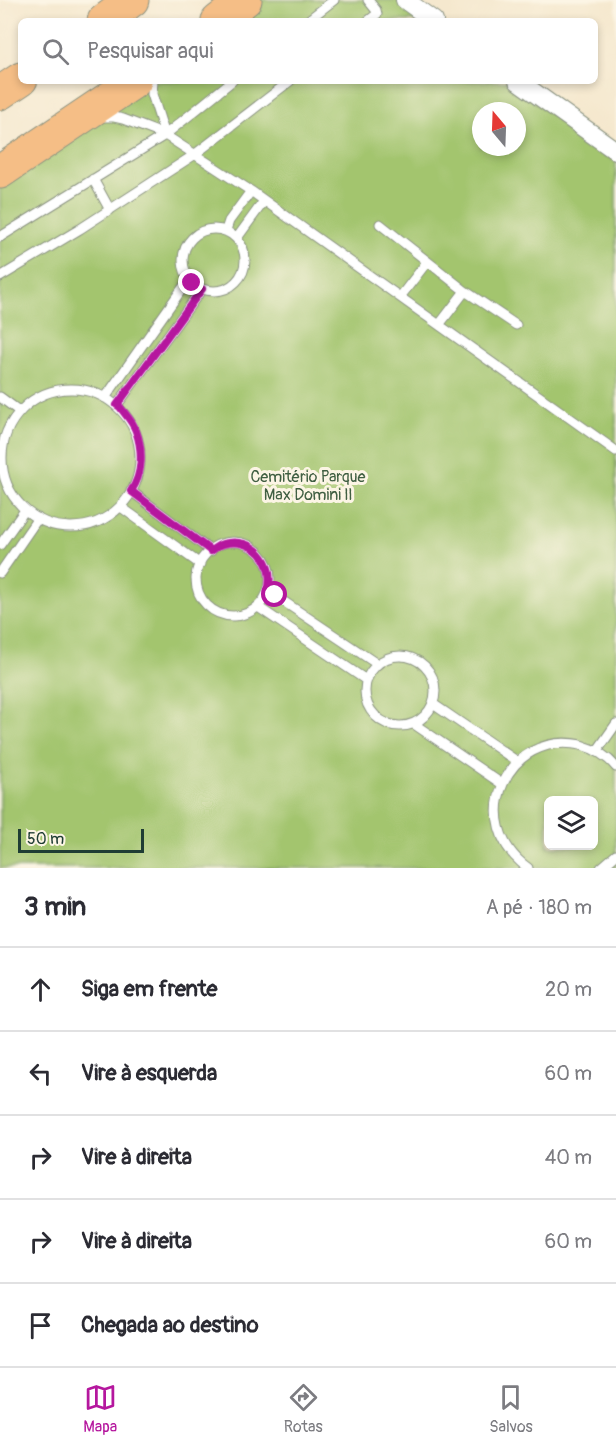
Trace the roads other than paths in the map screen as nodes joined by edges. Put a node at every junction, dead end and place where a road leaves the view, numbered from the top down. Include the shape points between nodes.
1 (132, 0) edge
2 (245, 0) edge
3 (334, 0) edge
4 (368, 0) edge
5 (405, 0) edge
6 (108, 18) edge
7 (222, 18) edge
8 (311, 18) edge
9 (372, 18) edge
10 (430, 18) edge
11 (18, 81) edge
12 (131, 84) edge
13 (153, 84) edge
14 (228, 84) edge
15 (286, 84) edge
16 (522, 84) edge
17 (0, 93) edge
18 (82, 117) junction
19 (165, 135) junction
20 (616, 151) edge
21 (194, 155) junction
22 (0, 171) edge
23 (93, 179) junction
24 (251, 191) junction
25 (264, 201) junction
26 (110, 210) junction
27 (380, 224) dead end
28 (226, 230) junction
29 (0, 237) edge
30 (237, 238) junction
31 (427, 262) junction
32 (0, 277) edge
33 (189, 279) junction
34 (202, 289) junction
35 (465, 291) junction
36 (400, 297) junction
37 (439, 325) junction
38 (516, 326) dead end
39 (0, 397) edge
40 (105, 398) junction
41 (117, 405) junction
42 (19, 411) junction
43 (0, 420) edge
44 (10, 427) junction
45 (616, 451) edge
46 (131, 491) junction
47 (121, 507) junction
48 (25, 510) junction
49 (38, 518) junction
50 (0, 545) edge
51 (211, 551) junction
52 (200, 564) junction
53 (0, 573) edge
54 (268, 591) junction
55 (258, 607) junction
56 (377, 664) junction
57 (366, 680) junction
58 (433, 704) junction
59 (414, 724) junction
60 (616, 724) edge
61 (597, 751) junction
62 (518, 762) junction
63 (615, 762) edge
64 (502, 784) junction
65 (615, 859) edge
66 (517, 865) edge
67 (528, 868) edge
68 (601, 868) edge

1 - 6 highway
2 - 7 highway
3 - 8 lane
4 - 9 lane via 377,14
5 - 10 street
11 - 17 highway
12 - 18 highway
13 - 19 lane via 152,94
14 - 19 lane
15 - 21 lane
16 - 20 street
18 - 19 lane via 114,117
18 - 22 highway
19 - 21 lane
19 - 23 lane
21 - 24 lane
21 - 26 lane
23 - 26 lane
23 - 29 lane
24 - 25 lane
24 - 28 lane
25 - 30 lane
25 - 36 lane
26 - 32 lane
27 - 31 lane
28 - 30 lane
28 - 33 lane via 212,228 189,240 182,262
30 - 34 lane via 244,248 243,272 226,289
31 - 35 lane
31 - 36 lane
33 - 34 lane
33 - 40 lane
34 - 41 lane
35 - 37 lane
35 - 38 lane
36 - 37 lane
37 - 45 lane
39 - 42 lane
40 - 41 lane
40 - 42 lane via 96,392 69,388 42,394
41 - 46 lane via 136,430 142,457
42 - 44 lane
43 - 44 lane
44 - 48 lane via 5,434 1,462 8,488
46 - 47 lane
46 - 51 lane
47 - 49 lane via 99,522 74,527
47 - 52 lane
48 - 49 lane
48 - 50 lane
49 - 53 lane
51 - 52 lane
51 - 54 lane via 221,544 236,542 251,547 269,568
52 - 55 lane via 198,592 218,613 246,614
54 - 55 lane
54 - 56 lane
55 - 57 lane
56 - 57 lane
56 - 58 lane via 401,656 425,666 436,690
57 - 59 lane via 366,704 374,716 400,727
58 - 59 lane via 426,716
58 - 62 lane
59 - 64 lane
60 - 61 lane
61 - 62 lane via 562,743 538,749
61 - 63 lane
62 - 64 lane
64 - 66 lane via 497,820
65 - 68 lane
66 - 67 lane

